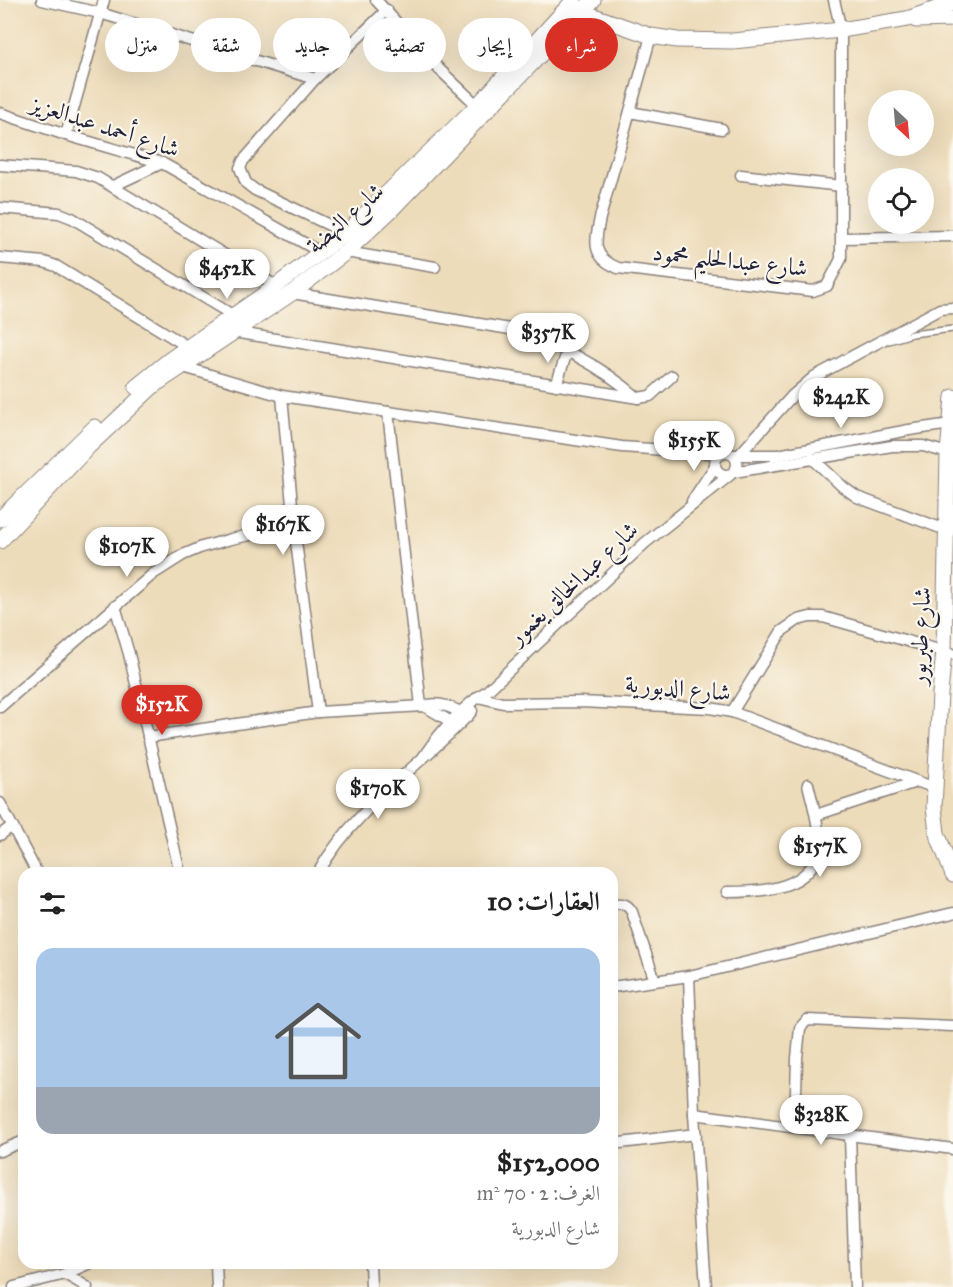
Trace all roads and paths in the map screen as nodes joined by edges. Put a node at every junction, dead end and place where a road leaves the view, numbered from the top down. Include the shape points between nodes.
1 (42, 0) edge
2 (104, 0) edge
3 (376, 0) edge
4 (834, 0) edge
5 (953, 3) edge
6 (580, 5) edge
7 (387, 10) junction
8 (100, 14) junction
9 (907, 19) junction
10 (953, 19) edge
11 (841, 30) junction
12 (651, 36) junction
13 (315, 80) junction
14 (481, 109) junction
15 (630, 112) junction
16 (0, 113) edge
17 (722, 129) dead end
18 (66, 135) junction
19 (162, 162) junction
20 (0, 165) edge
21 (741, 175) dead end
22 (113, 186) junction
23 (842, 186) junction
24 (0, 208) edge
25 (346, 233) junction
26 (953, 236) edge
27 (843, 238) junction
28 (320, 252) junction
29 (346, 252) junction
30 (0, 258) edge
31 (435, 267) dead end
32 (276, 286) junction
33 (291, 293) junction
34 (953, 308) edge
35 (234, 316) junction
36 (953, 329) edge
37 (233, 332) junction
38 (188, 347) junction
39 (871, 347) junction
40 (567, 352) junction
41 (180, 366) junction
42 (672, 376) dead end
43 (556, 385) junction
44 (282, 396) junction
45 (953, 397) edge
46 (638, 398) junction
47 (388, 412) junction
48 (951, 424) junction
49 (683, 452) junction
50 (948, 453) junction
51 (731, 454) junction
52 (812, 458) junction
53 (715, 465) junction
54 (732, 473) junction
55 (689, 507) junction
56 (0, 519) edge
57 (294, 526) junction
58 (946, 530) junction
59 (0, 541) edge
60 (115, 606) junction
61 (949, 653) edge
62 (482, 696) junction
63 (423, 706) junction
64 (0, 707) edge
65 (318, 712) junction
66 (732, 712) junction
67 (464, 714) junction
68 (455, 724) junction
69 (148, 737) junction
70 (916, 782) junction
71 (808, 784) dead end
72 (935, 788) junction
73 (0, 803) edge
74 (816, 815) junction
75 (11, 827) junction
76 (0, 835) edge
77 (33, 867) edge
78 (179, 867) edge
79 (322, 867) edge
80 (951, 868) edge
81 (727, 892) dead end
82 (618, 903) edge
83 (953, 912) edge
84 (689, 976) junction
85 (655, 981) junction
86 (618, 986) edge
87 (953, 1026) edge
88 (694, 1114) junction
89 (795, 1127) junction
90 (696, 1134) junction
91 (850, 1136) junction
92 (618, 1143) edge
93 (18, 1144) edge
94 (953, 1149) edge
95 (0, 1151) edge
96 (76, 1269) edge
97 (216, 1269) edge
98 (370, 1269) edge
99 (65, 1274) junction
100 (14, 1287) edge
101 (87, 1287) edge
102 (217, 1287) edge
103 (371, 1287) edge
104 (706, 1287) edge
105 (855, 1287) edge

1 - 8 street
2 - 8 street
3 - 7 street
4 - 11 street, شارع عبدالحليم محمود
5 - 9 street
6 - 12 street
6 - 14 street, شارع النهضة
7 - 13 street
7 - 14 street
8 - 13 street
8 - 18 street
9 - 10 street
9 - 11 street
11 - 12 street via 733,41
11 - 23 street, شارع عبدالحليم محمود
12 - 15 street, شارع عبدالحليم محمود
13 - 25 street via 240,168 246,183 255,189
14 - 25 street, شارع النهضة
14 - 29 street, شارع النهضة via 389,212
15 - 17 street
15 - 27 street, شارع عبدالحليم محمود via 596,240 596,250 612,266 813,291 832,280 841,259
16 - 18 street, شارع أحمد عبدالعزيز
18 - 19 street, شارع أحمد عبدالعزيز
19 - 22 street
19 - 28 street, شارع أحمد عبدالعزيز
20 - 22 street via 76,171
21 - 23 street
22 - 32 street
23 - 27 street, شارع عبدالحليم محمود
24 - 35 street via 59,213 72,218
25 - 28 street, شارع النهضة
26 - 27 street
28 - 32 street, شارع النهضة
29 - 31 street
29 - 33 street, شارع النهضة
30 - 38 street via 56,266
32 - 35 street, شارع النهضة
33 - 37 street, شارع النهضة
33 - 40 street via 510,329
34 - 39 street via 940,309
35 - 38 street, شارع النهضة
36 - 39 lane via 912,334
37 - 41 street, شارع النهضة
37 - 43 street
38 - 56 street, شارع النهضة via 131,391
39 - 51 street via 802,385
40 - 43 street
40 - 46 street via 604,372
41 - 44 street
41 - 59 street, شارع النهضة via 130,406
42 - 46 street via 650,396
43 - 46 street
44 - 47 street
44 - 57 street
45 - 48 street, شارع طبربور
47 - 49 street
47 - 63 street
48 - 50 street, شارع طبربور
48 - 51 street via 778,455
49 - 51 street
49 - 53 street
50 - 52 street via 904,445
50 - 58 street, شارع طبربور
51 - 53 street via 716,459
51 - 54 street via 737,463
52 - 54 street
52 - 58 street via 857,496
53 - 54 street via 719,473
53 - 55 street, شارع عبدالخالق يغمور
54 - 55 street, شارع عبدالخالق يغمور
55 - 62 street, شارع عبدالخالق يغمور via 645,543
57 - 60 street via 231,539 183,555
57 - 65 street
58 - 61 street, شارع طبربور
60 - 64 street
60 - 69 street
61 - 66 street via 823,617 798,620 782,631
61 - 72 street, شارع طبربور via 940,694
62 - 66 street, شارع الدبورية via 503,703 682,706
62 - 67 street, شارع عبدالخالق يغمور
63 - 65 street
63 - 67 street via 445,705
63 - 68 street
65 - 69 street
66 - 70 street, شارع الدبورية
67 - 68 street, شارع عبدالخالق يغمور
68 - 79 street, شارع عبدالخالق يغمور via 444,742 349,827
69 - 78 street
70 - 72 street, شارع الدبورية
70 - 74 street
71 - 74 street
72 - 80 street, شارع طبربور via 937,833
73 - 75 street
74 - 81 street via 816,858 809,869 771,890
75 - 76 street
75 - 77 street
82 - 85 street via 630,908
83 - 84 street
84 - 85 street
84 - 88 street
85 - 86 street
87 - 89 street via 807,1020 800,1028
88 - 89 street
88 - 90 street
89 - 91 street
90 - 92 street
90 - 104 street
91 - 94 street
91 - 105 street
93 - 95 street
96 - 99 street
97 - 102 street
98 - 103 street
99 - 100 street
99 - 101 street

